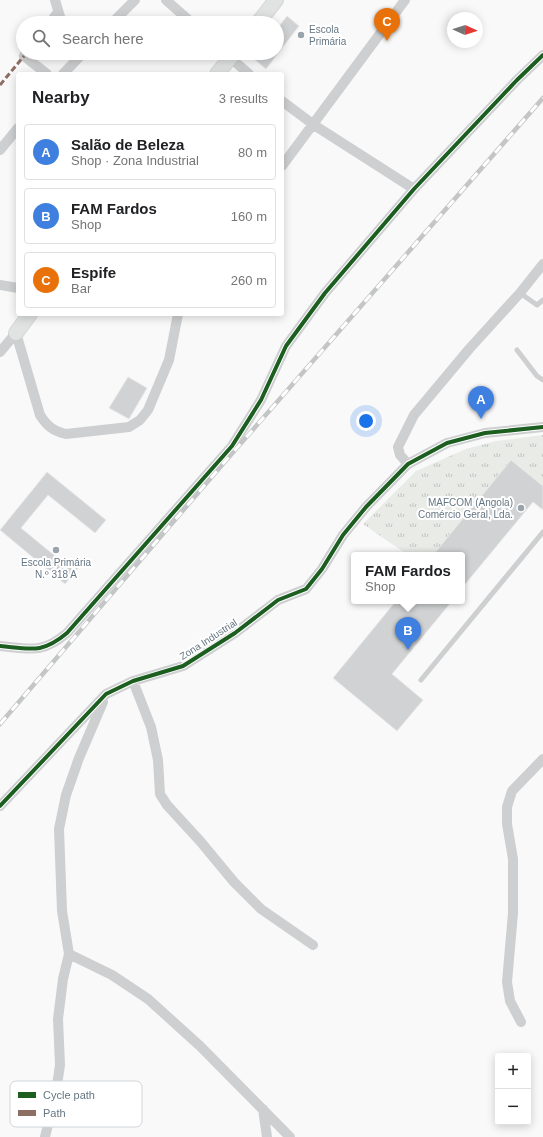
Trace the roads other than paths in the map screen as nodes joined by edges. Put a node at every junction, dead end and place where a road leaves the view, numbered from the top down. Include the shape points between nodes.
1 (55, 0) edge
2 (135, 0) edge
3 (166, 0) edge
4 (276, 0) edge
5 (406, 0) edge
6 (58, 12) junction
7 (55, 16) edge
8 (60, 16) edge
9 (119, 16) edge
10 (184, 16) edge
11 (263, 16) edge
12 (543, 55) edge
13 (29, 60) edge
14 (76, 60) edge
15 (227, 60) edge
16 (235, 60) edge
17 (44, 72) edge
18 (65, 72) edge
19 (218, 72) edge
20 (247, 72) edge
21 (284, 102) edge
22 (314, 125) junction
23 (16, 130) edge
24 (0, 150) edge
25 (284, 163) edge
26 (414, 189) junction
27 (543, 264) edge
28 (0, 285) edge
29 (16, 288) edge
30 (520, 293) junction
31 (543, 300) edge
32 (29, 316) edge
33 (178, 316) edge
34 (16, 333) junction
35 (518, 350) dead end
36 (0, 352) edge
37 (543, 380) edge
38 (543, 427) edge
39 (408, 464) junction
40 (543, 532) edge
41 (0, 646) edge
42 (421, 680) dead end
43 (133, 681) junction
44 (106, 694) junction
45 (543, 759) edge
46 (0, 806) edge
47 (313, 945) dead end
48 (69, 954) junction
49 (521, 1022) dead end
50 (58, 1081) edge
51 (263, 1109) junction
52 (47, 1127) edge
53 (45, 1137) edge
54 (267, 1137) edge
55 (290, 1137) edge

1 - 6 street
2 - 9 street
3 - 10 street
4 - 11 street
5 - 22 street
6 - 7 street
6 - 8 street
12 - 26 street
13 - 17 street
14 - 18 street
15 - 19 street
16 - 20 street
21 - 22 street
22 - 25 street
22 - 26 street
23 - 24 street
26 - 41 street via 325,293 286,346 261,400 232,446 68,633 55,643 32,650
27 - 30 street
28 - 29 street
30 - 31 lane via 537,305
30 - 39 street via 414,415 398,447 400,455
32 - 34 street
33 - 34 street via 169,360 148,410 140,420 130,427 73,434 56,432 40,415
34 - 36 street
35 - 37 lane via 537,376
38 - 39 street, Zona Industrial via 485,433 447,443
39 - 43 street, Zona Industrial via 343,535 306,589 278,600 235,633 183,666
40 - 42 lane
43 - 44 street, Zona Industrial
43 - 47 street via 151,727 158,760 160,794 166,805 261,909
44 - 46 street, Zona Industrial
44 - 48 street via 66,795 60,829 62,911
45 - 49 street via 512,791 507,807 513,875 513,913 507,982 510,1001
48 - 50 street via 58,1019 60,1064
48 - 51 street via 112,975 148,999
51 - 54 street
51 - 55 street
52 - 53 street

